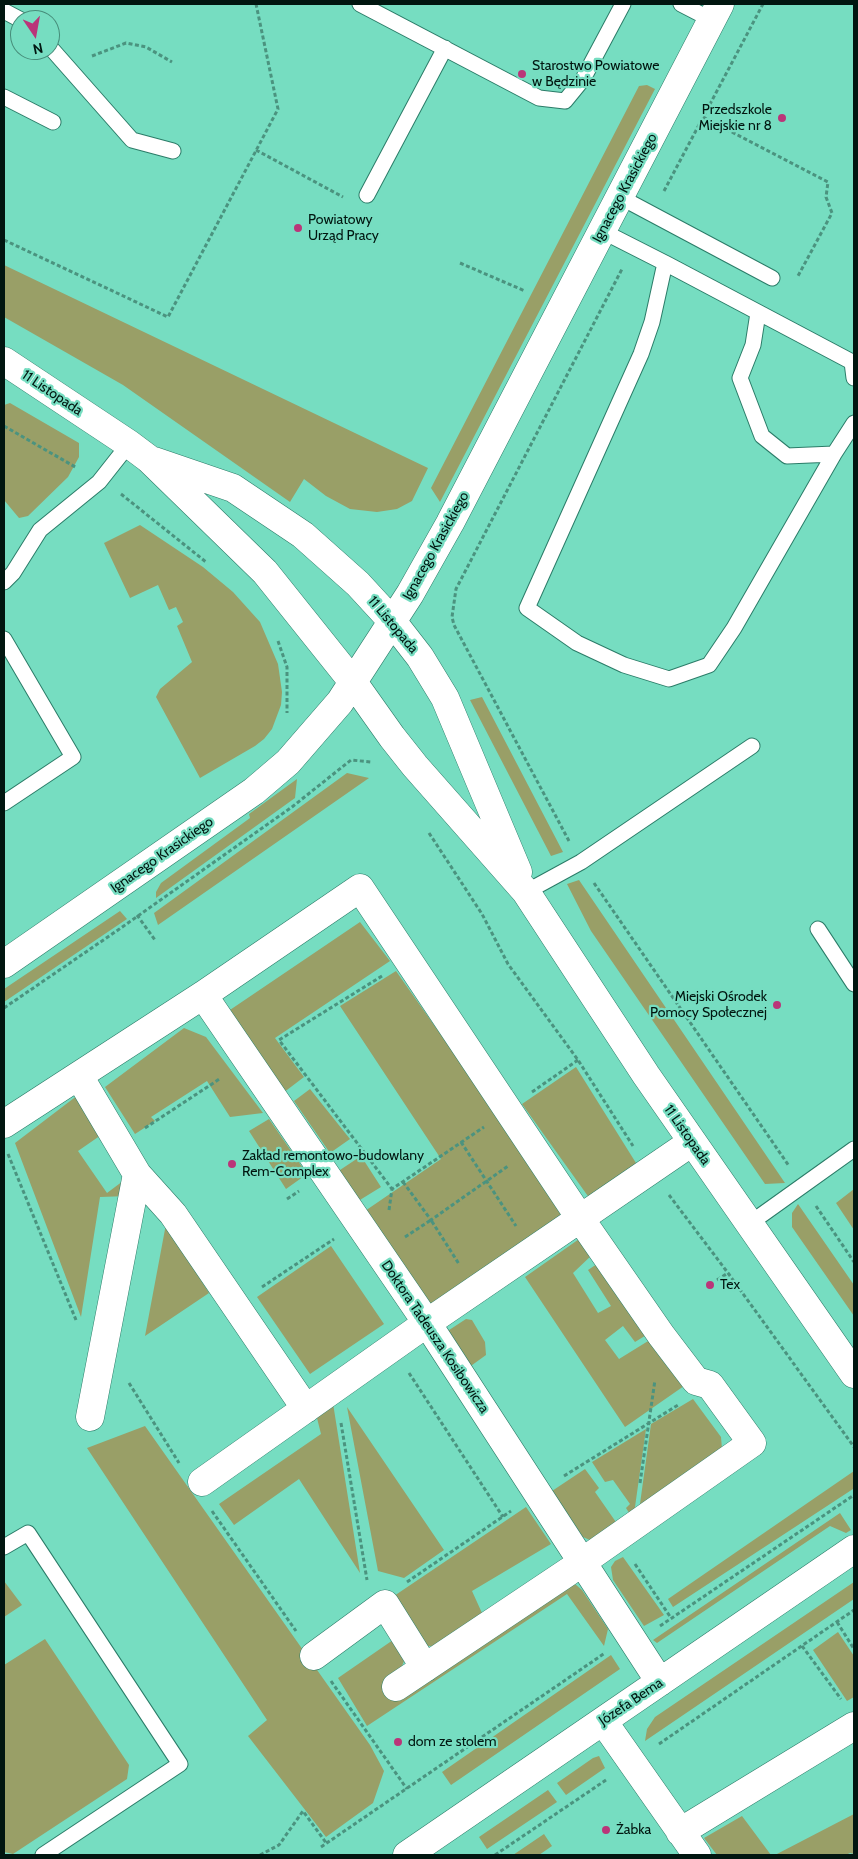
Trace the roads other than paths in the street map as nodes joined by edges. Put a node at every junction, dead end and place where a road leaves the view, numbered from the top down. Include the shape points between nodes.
1 (360, 4) edge
2 (622, 4) edge
3 (681, 4) edge
4 (716, 12) edge
5 (444, 48) junction
6 (60, 58) edge
7 (4, 97) edge
8 (53, 122) dead end
9 (173, 151) dead end
10 (367, 195) dead end
11 (620, 197) junction
12 (602, 231) junction
13 (665, 263) junction
14 (772, 278) road end
15 (758, 313) junction
16 (4, 361) edge
17 (854, 378) edge
18 (854, 423) edge
19 (139, 452) junction
20 (834, 454) junction
21 (7, 573) edge
22 (392, 621) junction
23 (4, 639) edge
24 (353, 682) junction
25 (752, 746) dead end
26 (4, 803) edge
27 (526, 892) junction
28 (818, 929) dead end
29 (4, 964) edge
30 (854, 984) edge
31 (203, 995) junction
32 (79, 1076) junction
33 (4, 1124) edge
34 (692, 1142) junction
35 (854, 1149) edge
36 (136, 1174) junction
37 (580, 1218) junction
38 (749, 1224) junction
39 (427, 1323) junction
40 (854, 1374) edge
41 (306, 1409) junction
42 (90, 1417) dead end
43 (206, 1495) road end
44 (4, 1547) edge
45 (854, 1549) edge
46 (582, 1562) junction
47 (314, 1656) road end
48 (425, 1668) junction
49 (660, 1682) junction
50 (396, 1687) dead end
51 (850, 1716) edge
52 (603, 1722) junction
53 (680, 1832) junction
54 (43, 1855) edge
55 (407, 1855) edge
56 (696, 1855) edge

1 - 5 lane
2 - 5 lane via 583,79 565,101 539,98
3 - 4 lane
4 - 11 street, Ignacego Krasickiego
5 - 10 lane
6 - 9 lane via 132,140
7 - 8 lane
11 - 12 street, Ignacego Krasickiego
11 - 14 lane
12 - 13 lane
12 - 22 street, Ignacego Krasickiego via 450,523
13 - 15 lane
13 - 20 lane via 641,354 527,608 577,644 669,679 709,664 734,628
15 - 17 lane via 852,362
15 - 20 lane via 753,345 740,378 762,436 788,456
16 - 19 street, 11 Listopada
18 - 20 lane
19 - 21 lane via 40,530
19 - 22 street, 11 Listopada via 234,488 303,536 358,584
19 - 24 street, 11 Listopada via 265,572
22 - 24 street, Ignacego Krasickiego
22 - 27 street, 11 Listopada via 420,657 445,698
23 - 26 lane via 74,757
24 - 27 street, 11 Listopada via 415,766
24 - 29 street, Ignacego Krasickiego via 340,702 288,762 266,781
25 - 27 lane via 581,862
27 - 34 street, 11 Listopada
28 - 30 lane
31 - 32 street
31 - 37 street via 360,888
31 - 39 street, Doktora Tadeusza Kosibowicza
32 - 33 street
32 - 36 street
34 - 37 street
34 - 38 street, 11 Listopada
35 - 38 lane
36 - 41 street via 174,1214
36 - 42 street
37 - 39 street
37 - 46 street via 696,1382 710,1385 752,1443
38 - 40 street, 11 Listopada
39 - 41 street
39 - 46 street, Doktora Tadeusza Kosibowicza
41 - 43 street
44 - 54 lane via 28,1533 180,1764
45 - 49 street, Józefa Bema
46 - 48 street
46 - 49 street, Doktora Tadeusza Kosibowicza
47 - 48 street via 385,1604
48 - 50 street
49 - 52 street, Józefa Bema
51 - 53 street
52 - 53 street
52 - 55 street, Józefa Bema
53 - 56 street

